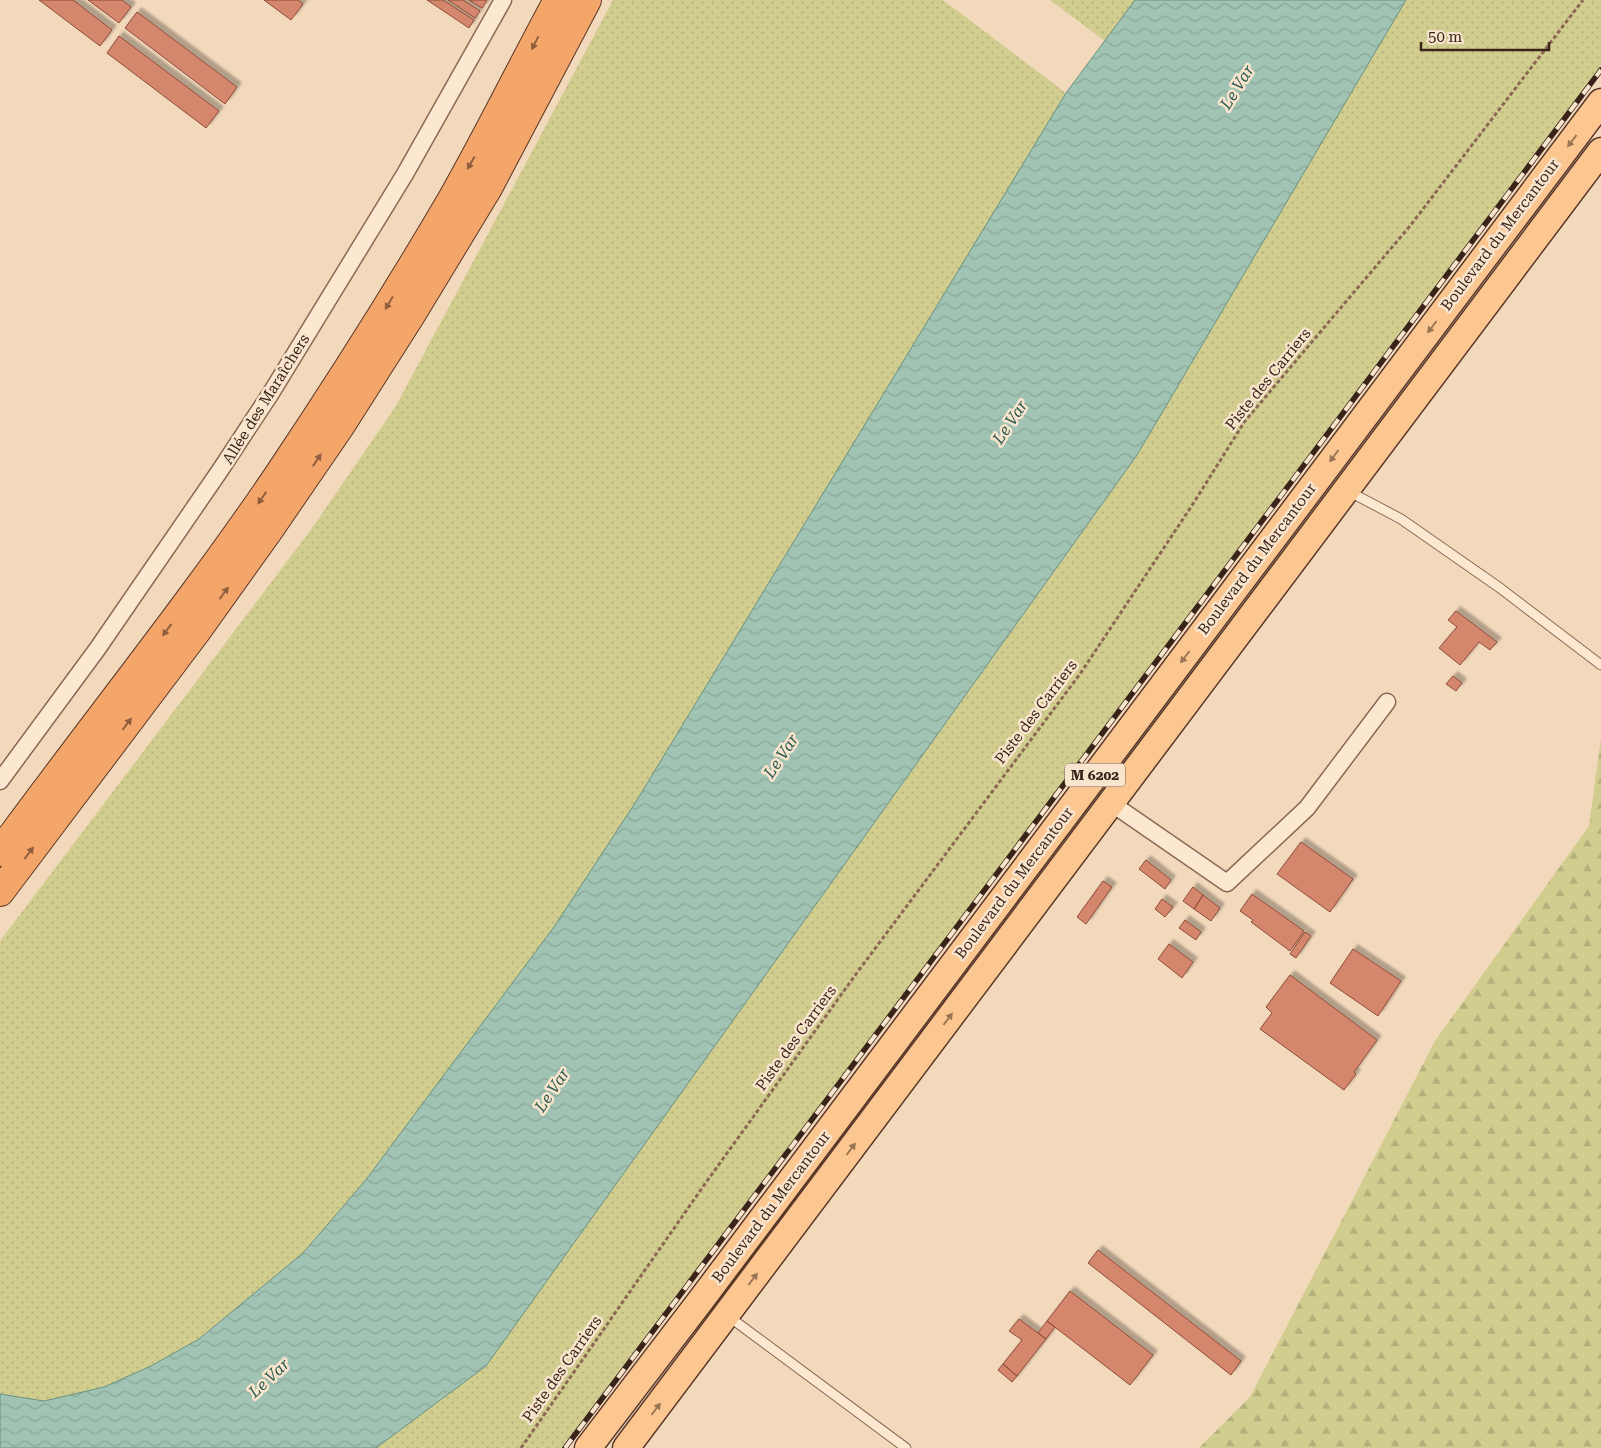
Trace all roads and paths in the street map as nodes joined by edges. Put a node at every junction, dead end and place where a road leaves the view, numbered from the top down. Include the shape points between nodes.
1 (504, 0) edge
2 (558, 0) edge
3 (587, 0) edge
4 (1584, 0) edge
5 (1601, 102) edge
6 (1601, 151) edge
7 (1345, 490) junction
8 (1601, 664) edge
9 (1387, 702) dead end
10 (0, 781) edge
11 (1111, 803) junction
12 (0, 852) edge
13 (0, 892) edge
14 (726, 1314) junction
15 (520, 1448) edge
16 (588, 1448) edge
17 (626, 1448) edge
18 (906, 1448) edge

1 - 10 street, Allée des Maraîchers via 405,174 271,392 98,648
2 -> 12 highway via 452,198 320,412 205,577
13 -> 3 highway via 196,632 341,425 488,188
4 - 15 path, Piste des Carriers via 1410,226 1245,421 1080,674 859,970
5 -> 16 main road, Boulevard du Mercantour / M 6202
6 - 7 main road, Boulevard du Mercantour / M 6202
7 - 8 lane via 1401,519
7 - 11 main road, Boulevard du Mercantour / M 6202
9 - 11 street via 1307,808 1226,883
14 -> 11 main road, Boulevard du Mercantour / M 6202
17 -> 14 main road, Boulevard du Mercantour / M 6202
14 - 18 lane

